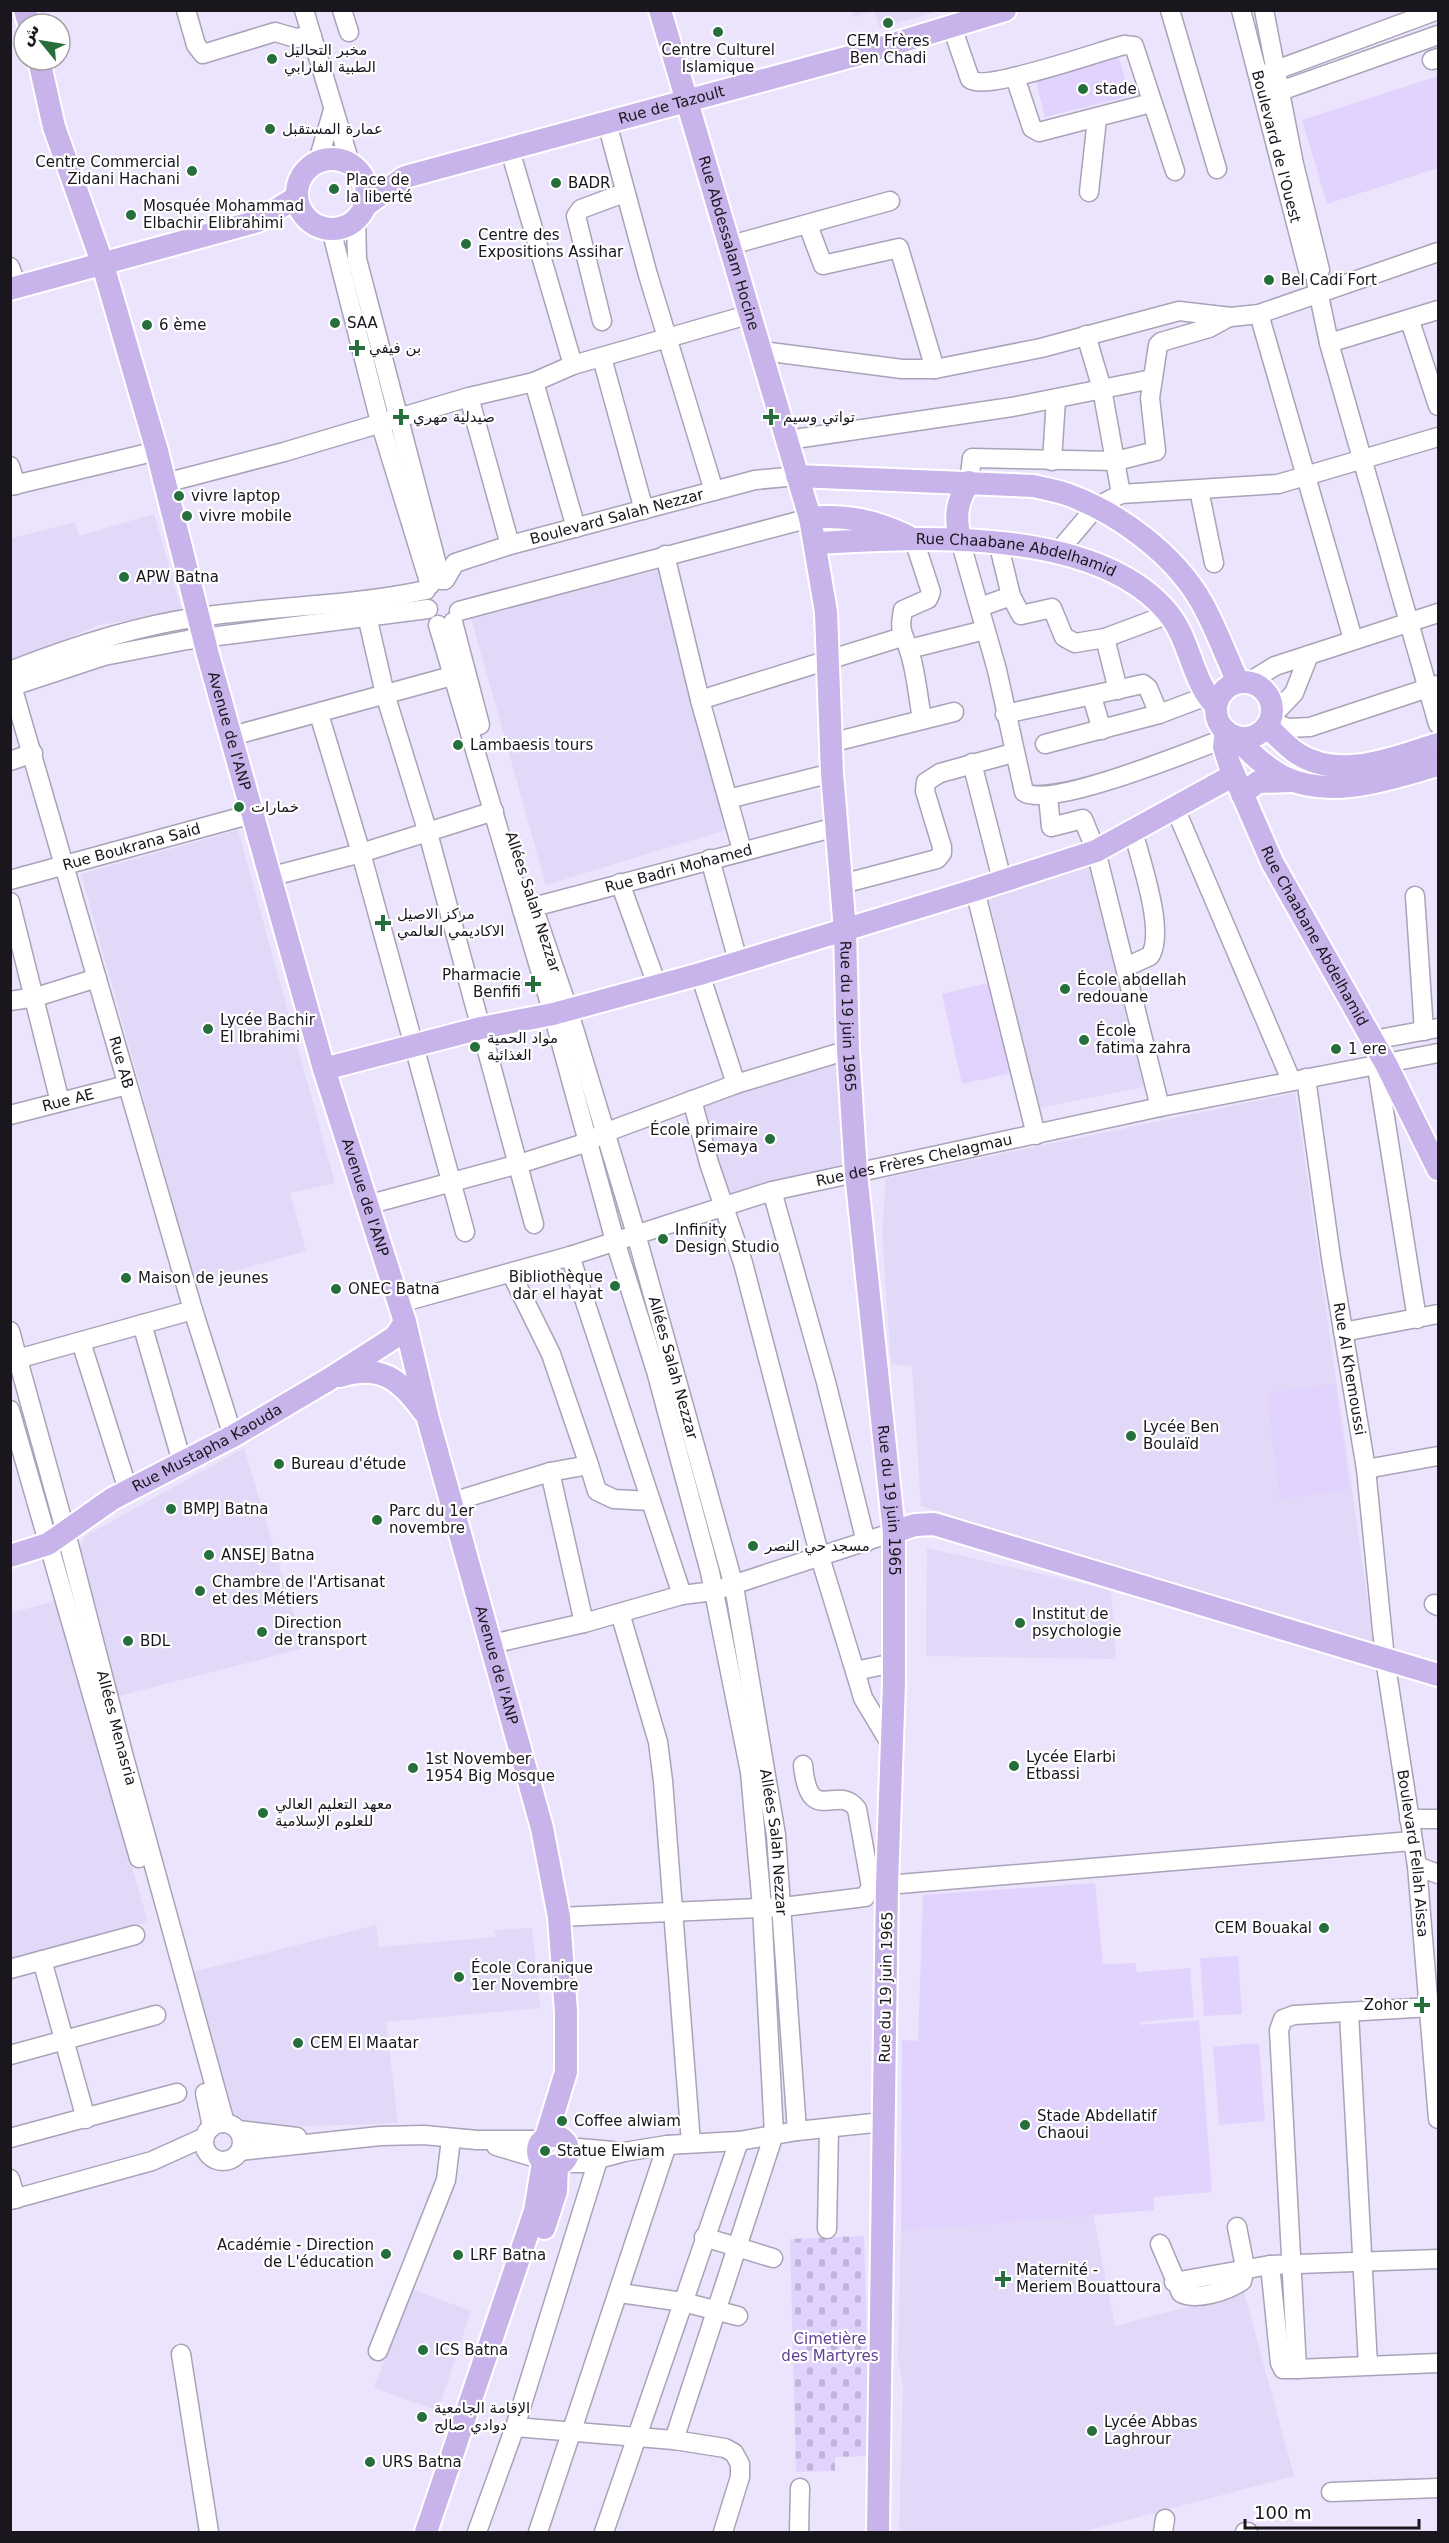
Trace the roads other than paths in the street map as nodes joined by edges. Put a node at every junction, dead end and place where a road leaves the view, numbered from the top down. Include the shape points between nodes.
1 (186, 10) edge
2 (304, 10) edge
3 (342, 10) edge
4 (660, 10) edge
5 (1005, 10) edge
6 (1170, 10) edge
7 (1241, 10) edge
8 (1264, 10) edge
9 (1438, 10) edge
10 (952, 27) junction
11 (349, 32) dead end
12 (1438, 35) edge
13 (312, 36) junction
14 (1277, 68) junction
15 (42, 72) edge
16 (1016, 77) junction
17 (1258, 78) junction
18 (1279, 91) junction
19 (1262, 98) junction
20 (687, 100) junction
21 (1151, 104) junction
22 (334, 105) junction
23 (1097, 119) junction
24 (607, 123) junction
25 (510, 150) junction
26 (318, 161) junction
27 (354, 166) junction
28 (1217, 169) dead end
29 (1176, 171) dead end
30 (405, 177) junction
31 (1089, 192) dead end
32 (624, 193) junction
33 (297, 197) junction
34 (890, 201) dead end
35 (361, 213) junction
36 (258, 221) junction
37 (808, 225) junction
38 (322, 226) junction
39 (731, 244) junction
40 (1438, 252) edge
41 (103, 265) junction
42 (13, 281) edge
43 (1316, 287) junction
44 (1438, 310) edge
45 (751, 314) junction
46 (1259, 314) junction
47 (1231, 316) junction
48 (602, 321) dead end
49 (1410, 321) junction
50 (1086, 335) junction
51 (668, 338) junction
52 (1329, 343) junction
53 (762, 351) junction
54 (602, 358) junction
55 (573, 365) junction
56 (935, 369) junction
57 (1152, 379) junction
58 (534, 382) junction
59 (1102, 389) junction
60 (469, 397) junction
61 (1056, 399) junction
62 (1438, 406) edge
63 (399, 416) junction
64 (380, 422) junction
65 (1438, 436) edge
66 (788, 440) junction
67 (157, 451) junction
68 (1364, 458) junction
69 (1053, 461) junction
70 (1116, 461) junction
71 (10, 466) edge
72 (797, 476) junction
73 (1307, 477) junction
74 (969, 482) junction
75 (165, 483) junction
76 (13, 485) edge
77 (1199, 490) junction
78 (714, 491) junction
79 (1121, 494) junction
80 (1096, 507) junction
81 (644, 510) junction
82 (810, 518) junction
83 (576, 528) junction
84 (914, 540) junction
85 (960, 540) junction
86 (998, 542) junction
87 (816, 543) junction
88 (510, 545) junction
89 (1057, 553) junction
90 (665, 555) junction
91 (1214, 563) dead end
92 (435, 584) junction
93 (1011, 596) junction
94 (980, 607) junction
95 (1438, 613) edge
96 (1169, 614) junction
97 (367, 616) junction
98 (293, 617) junction
99 (444, 617) junction
100 (1409, 622) junction
101 (201, 628) junction
102 (985, 630) junction
103 (1105, 638) junction
104 (1353, 639) junction
105 (905, 643) junction
106 (1309, 655) junction
107 (829, 661) junction
108 (458, 674) junction
109 (11, 681) edge
110 (1244, 682) junction
111 (1433, 687) edge
112 (1118, 690) junction
113 (385, 694) junction
114 (1092, 697) junction
115 (700, 699) junction
116 (1211, 701) junction
117 (954, 712) dead end
118 (319, 714) junction
119 (1005, 714) junction
120 (1159, 714) junction
121 (922, 719) junction
122 (1267, 724) junction
123 (1438, 724) edge
124 (1102, 730) junction
125 (1228, 735) junction
126 (232, 736) junction
127 (830, 743) junction
128 (1045, 744) dead end
129 (1438, 744) edge
130 (33, 753) junction
131 (1013, 753) junction
132 (1252, 755) junction
133 (10, 760) edge
134 (972, 763) junction
135 (1438, 765) edge
136 (832, 773) junction
137 (1294, 781) junction
138 (1238, 786) junction
139 (1048, 796) junction
140 (728, 799) junction
141 (1175, 808) junction
142 (494, 811) junction
143 (252, 814) junction
144 (836, 826) junction
145 (1133, 831) junction
146 (428, 833) junction
147 (742, 850) junction
148 (1096, 851) junction
149 (361, 853) junction
150 (710, 859) junction
151 (63, 864) junction
152 (269, 877) junction
153 (10, 880) edge
154 (1002, 880) junction
155 (620, 884) junction
156 (842, 884) junction
157 (975, 890) junction
158 (1415, 896) dead end
159 (10, 902) edge
160 (527, 909) junction
161 (845, 931) junction
162 (738, 961) junction
163 (1126, 967) junction
164 (700, 974) junction
165 (97, 978) junction
166 (657, 985) junction
167 (36, 997) junction
168 (10, 1001) edge
169 (561, 1012) junction
170 (481, 1028) junction
171 (1431, 1029) edge
172 (1373, 1040) junction
173 (413, 1045) junction
174 (848, 1050) junction
175 (1438, 1053) edge
176 (1382, 1065) junction
177 (324, 1069) junction
178 (1299, 1079) junction
179 (736, 1084) junction
180 (127, 1085) junction
181 (692, 1100) junction
182 (60, 1102) junction
183 (1160, 1107) junction
184 (10, 1115) edge
185 (1036, 1135) junction
186 (596, 1137) junction
187 (1437, 1162) edge
188 (519, 1164) junction
189 (856, 1173) junction
190 (450, 1181) junction
191 (772, 1191) junction
192 (722, 1204) junction
193 (367, 1205) junction
194 (534, 1224) dead end
195 (465, 1232) dead end
196 (636, 1234) junction
197 (615, 1241) junction
198 (570, 1256) junction
199 (511, 1273) junction
200 (193, 1310) junction
201 (402, 1313) junction
202 (1438, 1314) edge
203 (1417, 1319) junction
204 (142, 1324) junction
205 (10, 1331) edge
206 (1343, 1332) junction
207 (81, 1342) junction
208 (15, 1360) edge
209 (328, 1380) junction
210 (10, 1410) edge
211 (428, 1419) junction
212 (233, 1436) junction
213 (1438, 1456) edge
214 (182, 1462) junction
215 (589, 1465) junction
216 (1366, 1469) junction
217 (550, 1472) junction
218 (128, 1491) junction
219 (651, 1501) junction
220 (452, 1502) junction
221 (55, 1531) junction
222 (894, 1532) junction
223 (866, 1542) junction
224 (14, 1554) edge
225 (820, 1557) junction
226 (734, 1586) junction
227 (714, 1591) junction
228 (682, 1596) junction
229 (620, 1613) junction
230 (584, 1623) junction
231 (492, 1644) junction
232 (1384, 1659) junction
233 (894, 1663) junction
234 (855, 1671) junction
235 (1438, 1675) edge
236 (890, 1743) junction
237 (803, 1765) dead end
238 (1438, 1819) edge
239 (1408, 1820) junction
240 (1412, 1841) junction
241 (1417, 1866) junction
242 (1438, 1874) edge
243 (887, 1885) junction
244 (783, 1906) junction
245 (762, 1907) junction
246 (672, 1911) junction
247 (559, 1917) junction
248 (135, 1935) dead end
249 (42, 1960) junction
250 (10, 1969) edge
251 (1349, 2013) junction
252 (156, 2015) dead end
253 (1434, 2016) edge
254 (64, 2040) junction
255 (10, 2055) edge
256 (177, 2093) dead end
257 (86, 2119) junction
258 (1438, 2119) edge
259 (883, 2122) junction
260 (829, 2128) junction
261 (220, 2130) junction
262 (797, 2131) junction
263 (774, 2134) junction
264 (10, 2138) edge
265 (451, 2139) junction
266 (332, 2140) junction
267 (739, 2141) junction
268 (691, 2143) junction
269 (667, 2145) junction
270 (240, 2151) junction
271 (553, 2152) junction
272 (624, 2152) junction
273 (209, 2156) junction
274 (598, 2160) junction
275 (152, 2161) junction
276 (10, 2179) edge
277 (13, 2200) edge
278 (1237, 2228) dead end
279 (827, 2229) dead end
280 (704, 2237) junction
281 (1160, 2244) dead end
282 (738, 2246) junction
283 (773, 2258) dead end
284 (1438, 2259) edge
285 (1361, 2260) junction
286 (1292, 2263) junction
287 (1270, 2265) junction
288 (1245, 2267) junction
289 (620, 2293) junction
290 (683, 2302) junction
291 (717, 2310) junction
292 (738, 2316) dead end
293 (378, 2351) dead end
294 (181, 2354) dead end
295 (1438, 2363) edge
296 (1368, 2365) junction
297 (1298, 2369) junction
298 (515, 2427) junction
299 (571, 2432) junction
300 (636, 2436) junction
301 (674, 2440) junction
302 (800, 2488) dead end
303 (1438, 2488) edge
304 (1331, 2492) dead end
305 (209, 2532) edge
306 (426, 2532) edge
307 (439, 2532) edge
308 (477, 2532) edge
309 (538, 2532) edge
310 (604, 2532) edge
311 (723, 2532) edge
312 (799, 2532) edge
313 (878, 2532) edge

1 - 13 street via 196,45 203,54 275,32 296,38
2 - 13 street
3 - 11 street
4 - 20 main road, Rue Abdessalam Hocine
5 - 10 main road, Rue de Tazoult
6 - 28 street
7 - 17 street, Boulevard de l'Ouest
8 - 14 street
9 - 14 street
10 - 16 street via 974,82
10 - 20 main road, Rue de Tazoult
12 - 18 street
13 - 22 street
14 - 17 street
14 - 18 street
15 - 41 main road, Avenue de l'ANP via 54,127
16 - 21 street via 1130,44 1139,55
16 - 23 street via 1036,132
17 - 19 street, Boulevard de l'Ouest
18 - 19 street
18 - 43 street via 1320,270
19 - 43 street, Boulevard de l'Ouest via 1308,272
20 - 24 main road, Rue de Tazoult
20 - 39 main road, Rue Abdessalam Hocine
21 - 23 street
21 - 29 street
22 - 26 street
22 - 27 street
23 - 31 street
24 - 25 main road, Rue de Tazoult
24 - 32 street
25 - 30 main road, Rue de Tazoult
25 - 55 street
26 - 27 main road via 329,158
26 - 33 main road via 302,176
27 - 30 main road, Rue de Tazoult via 381,175
27 - 35 main road via 367,186
30 - 35 main road, Rue de Tazoult
32 - 48 street via 581,209 576,216
32 - 51 street
33 - 36 main road
33 - 38 main road via 304,216
34 - 37 street
35 - 38 main road via 345,227
35 - 63 street via 357,259
36 - 38 main road
36 - 41 main road
37 - 39 street
37 - 56 street via 823,265 898,248
38 - 64 street
39 - 45 main road, Rue Abdessalam Hocine
40 - 43 street
41 - 42 main road
41 - 67 main road, Avenue de l'ANP
43 - 46 street
43 - 52 street
44 - 49 street
45 - 51 street
45 - 53 main road, Rue Abdessalam Hocine
46 - 47 street
46 - 73 street
47 - 50 street via 1179,311
47 - 57 street via 1209,328 1161,342 1155,353
49 - 52 street
49 - 62 street
50 - 56 street
50 - 59 street
51 - 54 street
51 - 78 street
52 - 68 street
53 - 56 street via 902,369
53 - 66 main road, Rue Abdessalam Hocine
54 - 55 street
54 - 81 street
55 - 58 street
57 - 59 street
57 - 70 street via 1151,413 1157,449
58 - 60 street
58 - 83 street
59 - 61 street
59 - 70 street
60 - 63 street
60 - 88 street
61 - 66 street
61 - 69 street
63 - 64 street
63 - 92 street
64 - 75 street
64 - 92 street
65 - 68 street
66 - 72 main road, Rue Abdessalam Hocine
67 - 75 main road, Avenue de l'ANP
67 - 76 street
68 - 73 street
68 - 100 street
69 - 70 street
69 - 74 street via 972,458
70 - 79 street
71 - 76 street
72 - 74 main road
72 - 78 street, Boulevard Salah Nezzar via 754,480
72 - 82 main road, Rue du 19 juin 1965
73 - 77 street via 1270,485
73 - 104 street
74 - 80 main road via 1034,486
74 - 85 main road via 956,513
75 - 101 main road, Avenue de l'ANP
77 - 79 street
77 - 91 street
78 - 81 street, Boulevard Salah Nezzar
79 - 80 street
80 - 89 street
80 - 110 main road via 1138,534 1188,581
81 - 83 street, Boulevard Salah Nezzar
82 - 84 main road via 870,521
82 - 87 main road, Rue du 19 juin 1965
82 - 90 street
83 - 88 street, Boulevard Salah Nezzar
84 - 85 main road, Rue Chaabane Abdelhamid
84 - 87 main road, Rue Chaabane Abdelhamid
84 - 105 street via 931,592 928,599 902,610
85 - 86 main road, Rue Chaabane Abdelhamid
85 - 94 street
86 - 89 main road, Rue Chaabane Abdelhamid
86 - 93 street
87 - 107 main road, Rue du 19 juin 1965
88 - 92 street, Boulevard Salah Nezzar via 456,563
89 - 96 main road, Rue Chaabane Abdelhamid via 1134,583
90 - 99 street
90 - 115 street
92 - 98 street
92 - 99 street
92 - 99 street via 457,588
93 - 94 street
93 - 103 street via 1021,615 1052,608 1062,633 1071,643
94 - 102 street
95 - 100 street
96 - 103 street
96 - 116 main road, Rue Chaabane Abdelhamid
97 - 98 street
97 - 99 street
97 - 113 street
98 - 101 street
99 - 108 street, Allées Salah Nezzar
100 - 104 street
100 - 111 street
101 - 109 street via 79,644
101 - 126 main road, Avenue de l'ANP
102 - 105 street
102 - 119 street
103 - 112 street
104 - 106 street
105 - 107 street
105 - 121 street
106 - 110 street
106 - 122 street via 1294,693
107 - 115 street
107 - 127 main road, Rue du 19 juin 1965
108 - 113 street
108 - 142 street
108 - 160 street, Allées Salah Nezzar
109 - 130 street, Rue AB
110 - 116 main road via 1228,687
110 - 122 main road via 1260,686 1268,694 1272,705
111 - 122 street via 1310,727
111 - 123 street
112 - 114 street
112 - 120 street via 1146,685
113 - 118 street
113 - 146 street
114 - 119 street
114 - 124 street
115 - 140 street
116 - 120 street
116 - 125 main road
117 - 121 street
118 - 126 street
118 - 149 street
119 - 131 street
120 - 124 street
121 - 127 street
122 - 125 main road via 1243,738
122 - 129 main road via 1298,754 1318,764 1367,765
122 - 132 main road
124 - 128 street
125 - 132 main road
125 - 138 main road, Rue Chaabane Abdelhamid
125 - 139 street via 1142,771
126 - 143 main road, Avenue de l'ANP
127 - 136 main road, Rue du 19 juin 1965
130 - 133 street
130 - 151 street, Rue AB
131 - 134 street
131 - 139 street via 1024,792
132 - 137 main road
132 - 138 main road
134 - 154 street
134 - 156 street via 932,776 926,782 925,791 942,846 940,856 922,865
135 - 137 main road via 1353,785 1318,786
136 - 140 street
136 - 144 main road, Rue du 19 juin 1965
137 - 138 main road
138 - 141 main road
138 - 172 main road, Rue Chaabane Abdelhamid via 1272,862
139 - 148 street via 1051,827 1083,819
140 - 147 street
141 - 145 main road
141 - 178 street, Rue Al Khemoussi
142 - 146 street
142 - 160 street
143 - 151 street, Rue Boukrana Said
143 - 152 main road, Avenue de l'ANP
144 - 147 street, Rue Badri Mohamed
144 - 156 main road, Rue du 19 juin 1965
145 - 148 main road
145 - 163 street via 1154,922 1154,943 1150,956
146 - 149 street
146 - 170 street
147 - 150 street, Rue Badri Mohamed
148 - 154 main road
148 - 163 street
149 - 152 street
149 - 173 street
150 - 155 street, Rue Badri Mohamed
150 - 162 street
151 - 153 street, Rue Boukrana Said
151 - 165 street, Rue AB
152 - 177 main road, Avenue de l'ANP
154 - 157 main road
155 - 160 street, Rue Badri Mohamed
155 - 166 street
156 - 161 main road, Rue du 19 juin 1965
157 - 161 main road
157 - 185 street
158 - 171 street
159 - 167 street
160 - 169 street, Allées Salah Nezzar
161 - 162 main road
161 - 174 main road, Rue du 19 juin 1965
162 - 164 main road
163 - 183 street
164 - 166 main road
164 - 179 street
165 - 167 street
165 - 180 street, Rue AB
166 - 169 main road
167 - 168 street
167 - 182 street
169 - 170 main road
169 - 186 street, Allées Salah Nezzar
170 - 173 main road
170 - 188 street
171 - 172 street
172 - 176 main road, Rue Chaabane Abdelhamid
173 - 177 main road
173 - 190 street
174 - 179 street
174 - 189 main road, Rue du 19 juin 1965
175 - 176 street, Rue des Frères Chelagmau
176 - 178 street, Rue des Frères Chelagmau
176 - 187 main road, Rue Chaabane Abdelhamid
176 - 203 street
177 - 193 main road, Avenue de l'ANP
178 - 183 street, Rue des Frères Chelagmau
178 - 206 street, Rue Al Khemoussi
179 - 181 street
180 - 182 street, Rue AE
180 - 200 street, Rue AB
181 - 186 street
181 - 192 street
182 - 184 street, Rue AE
183 - 185 street, Rue des Frères Chelagmau
185 - 189 street, Rue des Frères Chelagmau
186 - 188 street
186 - 196 street, Allées Salah Nezzar
186 - 197 street
188 - 190 street
188 - 194 street
189 - 191 street, Rue des Frères Chelagmau
189 - 222 main road, Rue du 19 juin 1965
190 - 193 street
190 - 195 street
191 - 192 street, Rue des Frères Chelagmau
191 - 223 street
192 - 196 street, Rue des Frères Chelagmau
192 - 225 street via 771,1363
193 - 201 main road, Avenue de l'ANP
196 - 197 street, Rue des Frères Chelagmau
196 - 226 street, Allées Salah Nezzar
197 - 198 street, Rue des Frères Chelagmau
197 - 227 street via 643,1327
198 - 199 street, Rue des Frères Chelagmau
198 - 219 street
199 - 201 street, Rue des Frères Chelagmau
199 - 215 street via 551,1354
200 - 204 street
200 - 212 street, Rue AB
201 - 209 main road via 395,1337
201 - 211 main road, Avenue de l'ANP
202 - 203 street
203 - 206 street
204 - 207 street
204 - 214 street
205 - 208 street
206 - 216 street, Rue Al Khemoussi
207 - 208 street
207 - 218 street
208 - 221 street
209 - 211 main road via 360,1371 383,1374 408,1390
209 - 212 main road, Rue Mustapha Kaouda
210 - 221 street
211 - 220 main road, Avenue de l'ANP
212 - 214 main road, Rue Mustapha Kaouda
213 - 216 street
214 - 218 main road, Rue Mustapha Kaouda
215 - 217 street
215 - 219 street via 597,1491 614,1499
216 - 232 street, Rue Al Khemoussi
217 - 220 street
217 - 230 street
218 - 221 main road, Rue Mustapha Kaouda
219 - 228 street
220 - 231 main road, Avenue de l'ANP
221 - 224 main road, Rue Mustapha Kaouda
221 - 261 street via 150,1874 208,2104
222 - 223 street
222 - 232 main road via 915,1524 934,1524
222 - 233 main road, Rue du 19 juin 1965
223 - 225 street
225 - 226 street
225 - 234 street
226 - 227 street
226 - 244 street, Allées Salah Nezzar via 769,1783
227 - 228 street
227 - 245 street via 750,1772
228 - 229 street
229 - 230 street
229 - 246 street via 658,1742
230 - 231 street
231 - 247 main road, Avenue de l'ANP via 542,1828
232 - 235 main road
232 - 239 street, Boulevard Fellah Aissa
233 - 234 street
233 - 236 main road, Rue du 19 juin 1965
234 - 236 street via 863,1698
236 - 243 main road, Rue du 19 juin 1965
237 - 244 street via 811,1797 846,1802 857,1809 871,1887 859,1899
238 - 239 street
239 - 240 street, Boulevard Fellah Aissa
240 - 241 street, Boulevard Fellah Aissa
240 - 243 street
241 - 242 street
241 - 253 street, Boulevard Fellah Aissa
243 - 259 main road, Rue du 19 juin 1965
244 - 245 street
244 - 262 street, Allées Salah Nezzar
245 - 246 street
245 - 263 street
246 - 247 street
246 - 268 street
247 - 271 main road, Avenue de l'ANP via 568,2090
248 - 249 street
249 - 250 street
249 - 254 street
251 - 253 street
251 - 285 street
251 - 286 street via 1286,2016 1280,2023
252 - 254 street
253 - 258 street, Boulevard Fellah Aissa
254 - 255 street
254 - 257 street
256 - 257 street
257 - 264 street
259 - 260 street
259 - 313 main road, Rue du 19 juin 1965
260 - 262 street
260 - 279 street
261 - 266 street
261 - 270 street via 242,2144
261 - 273 street via 204,2145
261 - 275 street
262 - 263 street
263 - 267 street
263 - 282 street
265 - 266 street via 424,2135
265 - 271 street
265 - 293 street via 449,2180
266 - 270 street
267 - 268 street
267 - 280 street
268 - 269 street
269 - 272 street
269 - 289 street
270 - 273 street via 222,2162
271 - 272 street
271 - 274 street via 579,2164
271 - 306 main road
271 - 307 main road via 556,2191
272 - 274 street
273 - 275 street
274 - 298 street
275 - 277 street
276 - 277 street
278 - 288 street
280 - 282 street
280 - 290 street
281 - 288 street via 1174,2282
282 - 283 street
282 - 291 street
284 - 285 street
285 - 286 street
285 - 296 street
286 - 287 street
286 - 297 street
287 - 288 street
287 - 297 street via 1280,2363 1283,2369
289 - 290 street
289 - 299 street
290 - 291 street
290 - 300 street
291 - 292 street
291 - 301 street
294 - 305 street
295 - 296 street
296 - 297 street
298 - 299 street
298 - 308 street
299 - 300 street
299 - 309 street
300 - 301 street
300 - 310 street
301 - 311 street via 725,2448 740,2464 740,2477
302 - 312 street
303 - 304 street

